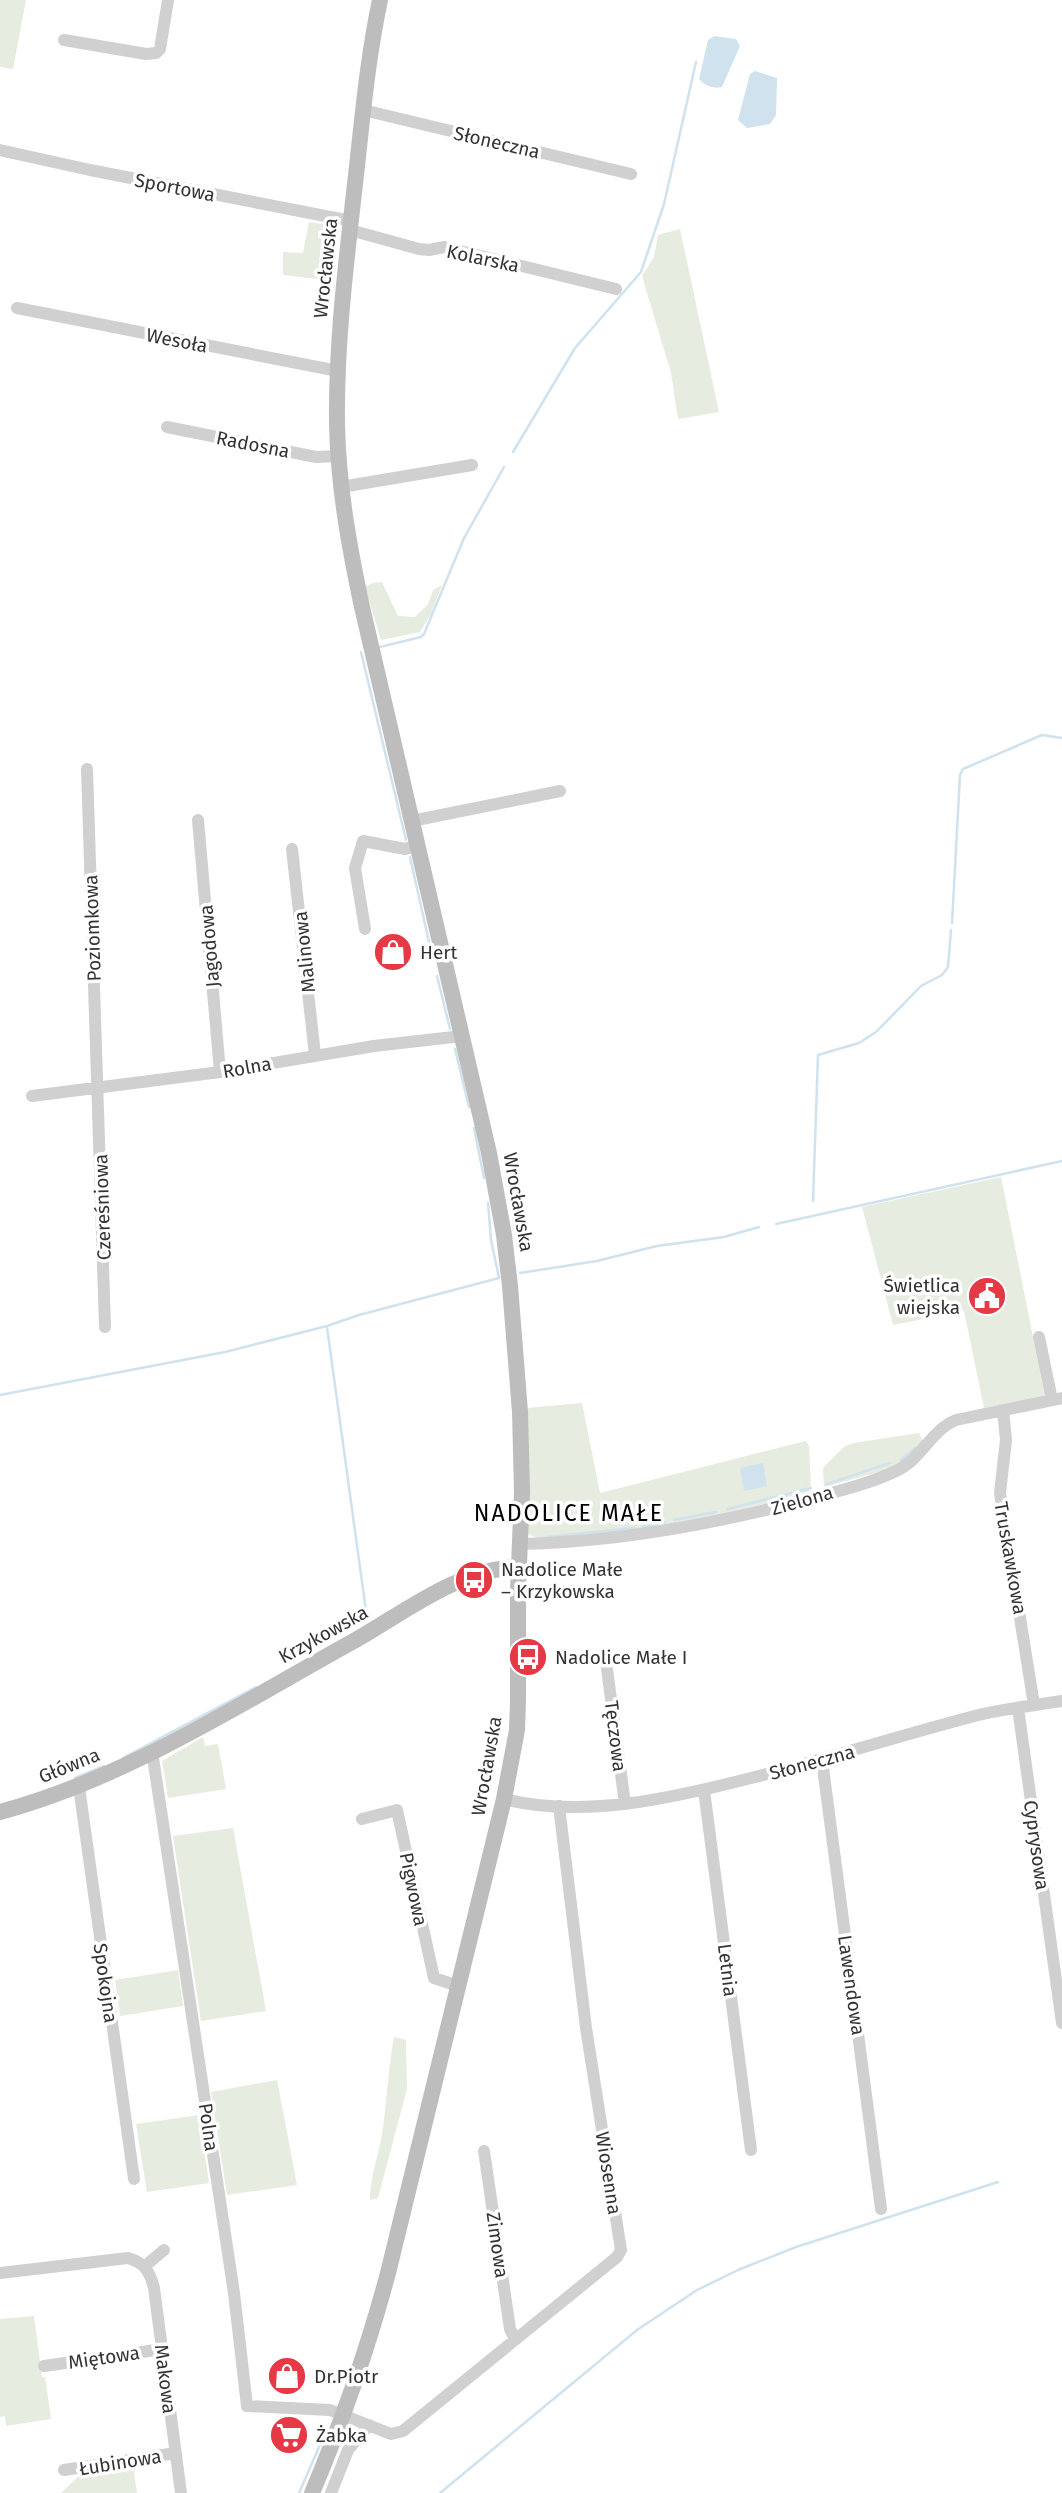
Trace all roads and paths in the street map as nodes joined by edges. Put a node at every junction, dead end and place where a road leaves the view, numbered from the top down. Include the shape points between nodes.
1 (168, 0) edge
2 (380, 0) edge
3 (64, 40) dead end
4 (363, 110) junction
5 (0, 150) edge
6 (631, 174) dead end
7 (350, 225) junction
8 (617, 289) dead end
9 (17, 309) dead end
10 (338, 371) junction
11 (167, 427) dead end
12 (339, 456) junction
13 (472, 465) dead end
14 (341, 487) junction
15 (87, 769) dead end
16 (560, 791) dead end
17 (198, 820) dead end
18 (412, 821) junction
19 (418, 845) junction
20 (292, 849) dead end
21 (365, 929) dead end
22 (461, 1032) junction
23 (315, 1055) junction
24 (220, 1072) junction
25 (98, 1087) junction
26 (32, 1096) dead end
27 (105, 1327) dead end
28 (1039, 1337) dead end
29 (1057, 1399) edge
30 (1003, 1410) junction
31 (520, 1544) junction
32 (519, 1567) junction
33 (607, 1669) dead end
34 (1062, 1701) edge
35 (1034, 1705) junction
36 (1018, 1708) junction
37 (152, 1751) junction
38 (822, 1760) junction
39 (79, 1787) junction
40 (704, 1790) junction
41 (504, 1799) junction
42 (625, 1804) junction
43 (559, 1806) junction
44 (0, 1812) edge
45 (362, 1819) dead end
46 (458, 1986) junction
47 (1062, 2023) edge
48 (751, 2150) dead end
49 (484, 2151) dead end
50 (134, 2179) dead end
51 (881, 2209) dead end
52 (164, 2250) dead end
53 (145, 2266) junction
54 (0, 2273) edge
55 (515, 2339) junction
56 (163, 2349) junction
57 (44, 2366) dead end
58 (344, 2414) junction
59 (369, 2425) junction
60 (176, 2453) junction
61 (64, 2470) dead end
62 (181, 2493) edge
63 (312, 2493) edge
64 (331, 2493) edge

1 - 3 street via 156,53
2 - 4 street, Wrocławska
4 - 6 street, Słoneczna
4 - 7 street, Wrocławska
5 - 7 street, Sportowa
7 - 8 street, Kolarska via 419,249 444,247
7 - 10 street, Wrocławska
9 - 10 street, Wesoła
10 - 12 street, Wrocławska
11 - 12 street, Radosna via 316,457
12 - 14 street, Wrocławska
13 - 14 street
14 - 18 street, Wrocławska via 362,607
15 - 25 street, Poziomkowa
16 - 18 street
17 - 24 street, Jagodowa
18 - 19 street, Wrocławska
19 - 21 street via 405,849 363,841 355,869
19 - 22 street, Wrocławska
20 - 23 street, Malinowa
22 - 23 street, Rolna
22 - 31 street, Wrocławska via 508,1262 520,1412
23 - 24 street, Rolna
24 - 25 street, Rolna
25 - 26 street, Rolna
25 - 27 street, Czereśniowa
28 - 29 street
29 - 30 street, Zielona
30 - 31 street, Zielona via 943,1425 921,1452 898,1470 819,1496 671,1530
30 - 35 street, Truskawkowa via 1006,1440 1000,1493
31 - 32 street, Wrocławska
32 - 37 street, Krzykowska via 454,1583
32 - 41 street, Wrocławska via 517,1730
33 - 42 street, Tęczowa
34 - 35 street, Słoneczna
35 - 36 street, Słoneczna
36 - 38 street, Słoneczna via 970,1717
36 - 47 street, Cyprysowa
37 - 39 street, Główna
37 - 58 street, Polna via 247,2406
38 - 40 street, Słoneczna
38 - 51 street, Lawendowa
39 - 44 street, Główna
39 - 50 street, Spokojna
40 - 42 street, Słoneczna
40 - 48 street, Letnia
41 - 43 street
41 - 46 street, Wrocławska
42 - 43 street, Słoneczna
43 - 55 street, Wiosenna via 586,2028 621,2250
45 - 46 street, Pigwowa via 397,1811 434,1978
46 - 58 street, Wrocławska via 376,2319
49 - 55 street, Zimowa
52 - 53 street
53 - 54 street via 128,2258
53 - 56 street, Makowa via 154,2288
55 - 59 street, Wiosenna via 403,2431 391,2434
56 - 57 street, Miętowa
56 - 60 street, Makowa
58 - 59 street, Wiosenna
58 - 63 street, Wrocławska
59 - 64 street via 348,2450
60 - 61 street, Łubinowa
60 - 62 street, Makowa

